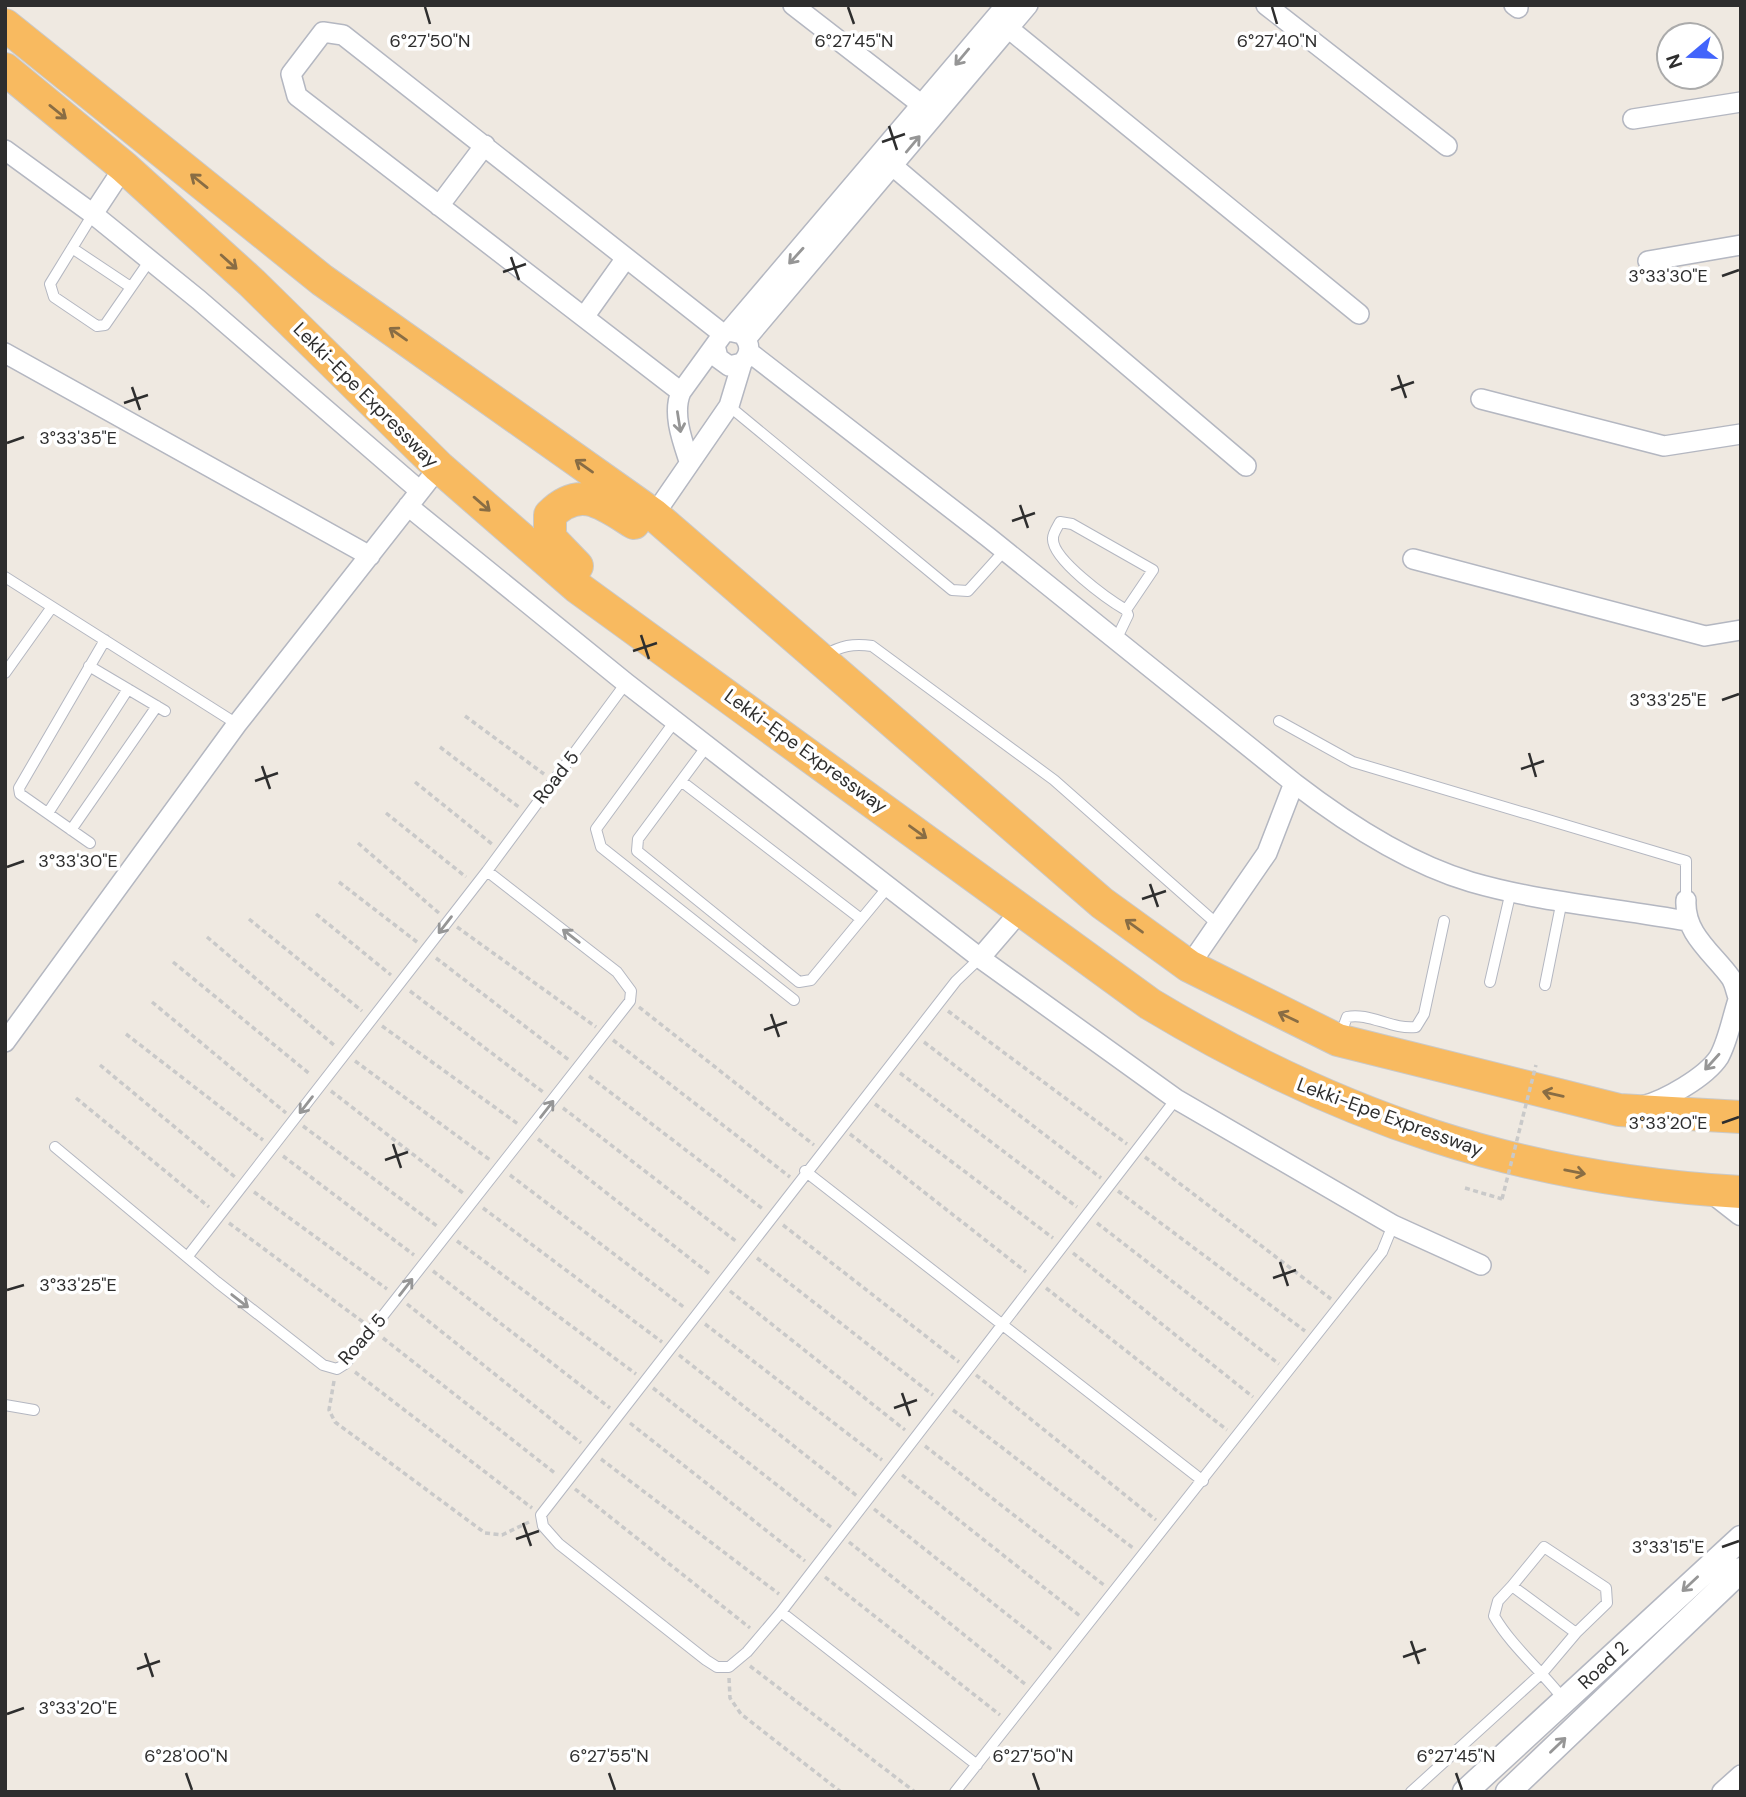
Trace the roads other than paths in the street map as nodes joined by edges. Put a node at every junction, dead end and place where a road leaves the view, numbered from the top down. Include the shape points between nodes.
1 (793, 5) edge
2 (1006, 5) edge
3 (1028, 5) edge
4 (1266, 5) edge
5 (5, 26) edge
6 (1008, 28) junction
7 (5, 69) edge
8 (1741, 102) edge
9 (922, 105) junction
10 (1633, 119) dead end
11 (485, 145) junction
12 (1447, 146) dead end
13 (5, 150) edge
14 (124, 167) junction
15 (894, 167) junction
16 (439, 206) junction
17 (93, 214) junction
18 (1741, 246) edge
19 (72, 248) junction
20 (626, 258) junction
21 (150, 260) junction
22 (1648, 261) dead end
23 (130, 286) junction
24 (1359, 314) dead end
25 (584, 317) junction
26 (734, 344) junction
27 (5, 354) edge
28 (681, 392) junction
29 (1481, 399) dead end
30 (729, 406) junction
31 (1741, 434) edge
32 (689, 461) junction
33 (1246, 466) dead end
34 (422, 488) junction
35 (654, 515) junction
36 (1005, 550) junction
37 (370, 556) junction
38 (1413, 559) dead end
39 (5, 577) edge
40 (52, 607) junction
41 (1126, 610) junction
42 (1741, 630) edge
43 (105, 640) junction
44 (1116, 640) junction
45 (820, 659) junction
46 (89, 666) junction
47 (5, 673) edge
48 (702, 675) junction
49 (626, 683) junction
50 (128, 689) junction
51 (1279, 720) dead end
52 (675, 721) junction
53 (237, 724) junction
54 (707, 746) junction
55 (960, 780) junction
56 (681, 781) junction
57 (1294, 783) junction
58 (48, 813) junction
59 (71, 830) junction
60 (90, 843) dead end
61 (487, 871) junction
62 (888, 887) junction
63 (1511, 891) junction
64 (1562, 899) junction
65 (1686, 900) joint
66 (1023, 908) junction
67 (861, 919) junction
68 (1444, 921) dead end
69 (1687, 921) junction
70 (1217, 924) junction
71 (980, 958) junction
72 (1189, 966) junction
73 (1736, 977) edge
74 (1490, 982) dead end
75 (1545, 985) dead end
76 (794, 1000) dead end
77 (1739, 1002) edge
78 (1338, 1040) junction
79 (5, 1042) edge
80 (1176, 1099) junction
81 (1619, 1110) junction
82 (1741, 1117) edge
83 (55, 1147) dead end
84 (805, 1171) junction
85 (1709, 1188) junction
86 (1741, 1192) edge
87 (1741, 1213) edge
88 (1394, 1225) junction
89 (188, 1256) junction
90 (1482, 1265) dead end
91 (1004, 1326) junction
92 (5, 1405) edge
93 (34, 1410) dead end
94 (1203, 1481) junction
95 (1741, 1538) edge
96 (1741, 1570) edge
97 (1512, 1586) junction
98 (781, 1612) junction
99 (1576, 1633) junction
100 (1543, 1672) junction
101 (1564, 1700) junction
102 (976, 1765) junction
103 (1741, 1775) edge
104 (956, 1792) edge
105 (1411, 1792) edge
106 (1465, 1792) edge
107 (1508, 1792) edge
108 (1722, 1792) edge

1 - 9 street
2 -> 9 street
3 - 6 street
4 - 12 street
35 -> 5 highway via 322,280
15 -> 6 street
6 - 24 street
7 -> 14 highway, Lekki-Epe Expressway
8 - 10 street
9 -> 26 street
11 - 16 street
11 - 16 street via 343,35 323,32 291,74 297,96
11 - 20 street
13 - 17 street
14 - 17 street
14 -> 34 highway, Lekki-Epe Expressway via 253,283
15 - 26 street
15 - 33 street
16 - 25 street
17 - 19 lane
17 - 21 street
18 - 22 street
19 - 23 lane
19 - 23 lane via 50,284 54,297 97,326 109,321
20 - 25 street
20 - 26 street
21 - 23 lane
21 - 34 street
25 - 28 street
26 - 28 street
26 - 30 street
26 - 36 street
27 - 37 street
28 -> 32 street via 679,422
29 - 31 street via 1664,446
30 - 32 street
30 - 36 lane via 952,590 968,592
32 - 35 street
34 - 37 street
34 -> 48 highway, Lekki-Epe Expressway via 577,587
34 - 49 street
35 - 45 highway
36 - 44 street
37 - 53 street
38 - 42 street via 1705,636
39 - 40 lane
40 - 43 lane
40 - 47 lane
41 - 41 lane via 1153,570 1072,524 1060,522 1053,538 1055,549 1079,575
41 - 44 lane
43 - 46 lane
43 - 53 lane
44 - 57 street
45 - 55 highway
45 - 70 lane via 839,647 872,646 1054,780
46 - 50 lane
46 - 58 lane via 20,780 20,794
48 - 55 highway via 670,638 563,555 550,538 550,515 561,505 579,498 601,502 655,536 907,759
48 -> 66 highway, Lekki-Epe Expressway
49 - 52 street
49 - 61 lane, Road 5
50 - 58 lane
50 - 59 lane via 161,709
51 - 65 lane via 1353,762 1686,861
52 - 54 street
52 - 76 lane via 596,829 601,848
53 - 79 street
54 - 56 lane
54 - 62 street
72 -> 55 highway via 1102,903
56 - 67 lane
56 - 67 lane via 638,839 637,851 799,982 811,980
57 - 63 street via 1333,814 1430,866
57 - 70 street via 1267,853
58 - 59 lane
59 - 60 lane
61 -> 89 lane, Road 5
89 -> 61 lane, Road 5 via 323,1365 341,1367 606,1034 630,1001 631,990 617,972
62 - 67 lane
62 - 71 street
63 - 64 street
63 - 74 lane
64 - 69 street
64 - 75 lane
65 - 69 street
66 - 71 street
66 -> 85 highway, Lekki-Epe Expressway via 1150,1004 1227,1050 1330,1100 1475,1149 1538,1165 1642,1185
68 - 78 lane via 1424,1014 1416,1027 1401,1029 1356,1015 1347,1017
69 - 73 street
70 - 72 street
71 - 80 street
71 - 84 lane via 956,981
78 -> 72 highway
73 - 77 street
77 -> 81 street via 1718,1058 1659,1102
81 -> 78 highway
80 - 88 street
80 - 91 lane
81 - 82 highway
83 - 89 lane
84 - 91 lane
84 - 98 lane via 541,1515 543,1526 559,1544 717,1667 729,1667
85 - 86 highway, Lekki-Epe Expressway
85 - 87 street
88 - 90 street
88 - 94 lane via 1382,1252
91 - 94 lane
91 - 98 lane
92 - 93 lane
94 - 102 lane
95 -> 101 street, Road 2
107 -> 96 street, Road 2
97 - 99 lane
97 - 99 lane via 1544,1547 1606,1588 1607,1603
97 - 100 lane via 1498,1601 1494,1616 1502,1631
98 - 102 lane
99 - 100 lane
100 - 101 lane
100 - 105 lane
101 - 106 street, Road 2
102 - 104 lane
103 - 108 street

